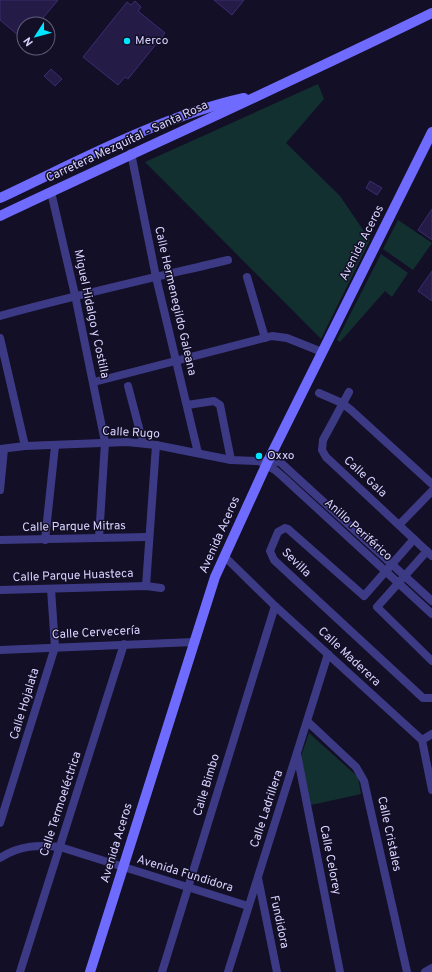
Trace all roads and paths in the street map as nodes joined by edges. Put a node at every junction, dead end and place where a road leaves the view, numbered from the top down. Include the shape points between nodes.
1 (432, 13) edge
2 (266, 93) junction
3 (432, 132) edge
4 (131, 153) junction
5 (51, 192) junction
6 (0, 198) edge
7 (0, 216) edge
8 (228, 260) dead end
9 (156, 277) junction
10 (247, 277) dead end
11 (75, 296) junction
12 (0, 316) edge
13 (0, 338) edge
14 (266, 338) junction
15 (322, 352) junction
16 (176, 360) junction
17 (94, 382) junction
18 (128, 386) dead end
19 (319, 392) dead end
20 (349, 392) dead end
21 (342, 403) junction
22 (187, 405) junction
23 (105, 442) junction
24 (143, 443) junction
25 (156, 445) junction
26 (25, 446) junction
27 (55, 446) junction
28 (2, 449) edge
29 (198, 454) junction
30 (231, 460) junction
31 (265, 463) junction
32 (432, 484) edge
33 (0, 490) edge
34 (312, 490) junction
35 (432, 491) edge
36 (305, 497) junction
37 (399, 525) junction
38 (148, 537) junction
39 (99, 538) junction
40 (414, 539) junction
41 (0, 540) edge
42 (45, 540) junction
43 (429, 553) edge
44 (224, 556) junction
45 (393, 565) junction
46 (386, 571) junction
47 (405, 576) junction
48 (399, 583) junction
49 (146, 586) junction
50 (161, 588) dead end
51 (51, 589) junction
52 (0, 590) edge
53 (432, 601) edge
54 (275, 606) junction
55 (432, 614) edge
56 (194, 642) junction
57 (124, 644) junction
58 (55, 648) junction
59 (0, 650) edge
60 (328, 654) junction
61 (432, 661) edge
62 (432, 698) edge
63 (308, 722) junction
64 (432, 734) edge
65 (422, 740) junction
66 (297, 753) junction
67 (432, 790) edge
68 (0, 823) edge
69 (60, 847) junction
70 (0, 858) edge
71 (123, 867) junction
72 (258, 877) junction
73 (188, 888) junction
74 (248, 906) junction
75 (432, 968) edge
76 (20, 972) edge
77 (90, 972) edge
78 (162, 972) edge
79 (228, 972) edge
80 (277, 972) edge
81 (340, 972) edge
82 (407, 972) edge
83 (425, 972) edge

1 - 2 street, Carretera Mezquital - Santa Rosa
2 - 4 street, Carretera Mezquital - Santa Rosa
2 - 6 street, Carretera Mezquital - Santa Rosa via 210,106 139,133
3 - 15 street, Avenida Aceros
4 - 5 street, Carretera Mezquital - Santa Rosa
4 - 9 street, Calle Hermenegildo Galeana
5 - 7 street, Carretera Mezquital - Santa Rosa
5 - 11 street, Miguel Hidalgo y Costilla
8 - 9 street
9 - 11 street
9 - 16 street, Calle Hermenegildo Galeana
10 - 14 street
11 - 12 street
11 - 17 street, Miguel Hidalgo y Costilla
13 - 26 street
14 - 15 street via 287,338
14 - 16 street
15 - 31 street, Avenida Aceros
16 - 17 street
16 - 22 street, Calle Hermenegildo Galeana
17 - 23 street, Miguel Hidalgo y Costilla
18 - 24 street
19 - 21 street
20 - 21 street, Calle Gala
21 - 32 street
21 - 37 street, Calle Gala via 323,440 322,450 326,457
22 - 29 street, Calle Hermenegildo Galeana
22 - 30 street via 214,401 220,405
23 - 24 street, Calle Rugo
23 - 27 street, Calle Rugo
23 - 39 street, Miguel Hidalgo y Costilla
24 - 25 street, Calle Rugo
25 - 29 street, Calle Rugo
25 - 38 street
26 - 27 street, Calle Rugo
26 - 28 street, Calle Rugo
27 - 42 street
28 - 33 street
29 - 30 street, Calle Rugo
30 - 31 street, Calle Rugo
31 - 34 street, Anillo Periférico via 280,462 286,465
31 - 36 street, Anillo Periférico
31 - 44 street, Avenida Aceros
34 - 36 street
34 - 45 street, Anillo Periférico
35 - 37 street
36 - 46 street, Anillo Periférico
37 - 40 street, Calle Gala
38 - 39 street, Calle Parque Mitras
38 - 49 street
39 - 42 street, Calle Parque Mitras
40 - 43 street, Calle Gala
40 - 45 street
41 - 42 street, Calle Parque Mitras
43 - 47 street
44 - 54 street, Calle Maderera
44 - 56 street, Avenida Aceros
45 - 46 street
45 - 47 street, Anillo Periférico
46 - 48 street, Anillo Periférico
46 - 62 street, Sevilla via 364,596 288,529 281,529 278,532 270,551 274,560 423,698
47 - 48 street
47 - 53 street, Anillo Periférico
48 - 55 street, Anillo Periférico
48 - 61 street via 377,607
49 - 50 street, Calle Parque Huasteca
49 - 51 street, Calle Parque Huasteca
51 - 52 street, Calle Parque Huasteca
51 - 58 street, Calle Hojalata
54 - 60 street, Calle Maderera
54 - 73 street, Calle Bimbo
56 - 57 street, Calle Cervecería
56 - 71 street, Avenida Aceros
57 - 58 street, Calle Cervecería
57 - 69 street, Calle Termoeléctrica
58 - 59 street, Calle Cervecería
58 - 68 street, Calle Hojalata
60 - 63 street, Calle Ladrillera
60 - 65 street, Calle Maderera
63 - 66 street, Calle Ladrillera
63 - 82 street, Calle Cristales via 356,768 364,781
64 - 65 street
65 - 67 street
66 - 72 street, Calle Ladrillera
66 - 81 street, Calle Celorey
69 - 70 street, Avenida Fundidora via 28,845 12,850
69 - 71 street, Avenida Fundidora
69 - 76 street, Calle Termoeléctrica
71 - 73 street, Avenida Fundidora
71 - 77 street, Avenida Aceros
72 - 74 street, Calle Ladrillera
72 - 80 street, Fundidora
73 - 74 street, Avenida Fundidora
73 - 78 street, Calle Bimbo
74 - 79 street, Calle Ladrillera
75 - 83 street

